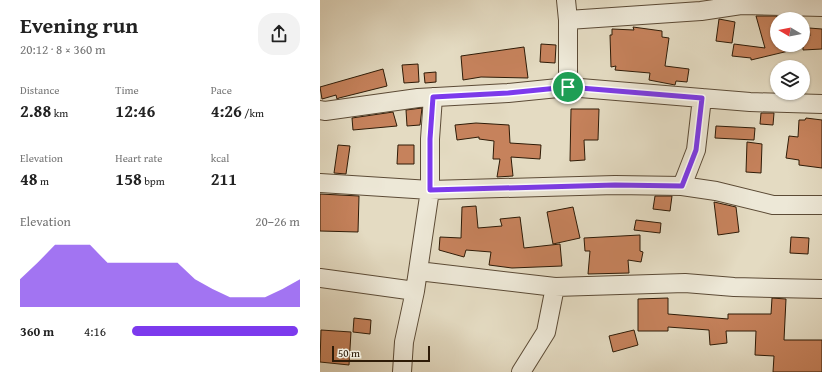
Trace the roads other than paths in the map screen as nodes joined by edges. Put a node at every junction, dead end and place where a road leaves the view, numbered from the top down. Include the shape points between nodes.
1 (566, 0) edge
2 (822, 7) edge
3 (568, 20) junction
4 (568, 87) junction
5 (433, 97) junction
6 (702, 98) junction
7 (822, 104) edge
8 (320, 110) edge
9 (320, 183) edge
10 (682, 186) junction
11 (430, 190) junction
12 (822, 205) edge
13 (418, 271) junction
14 (320, 278) edge
15 (555, 287) junction
16 (822, 289) edge
17 (415, 291) junction
18 (402, 372) edge
19 (521, 372) edge

1 - 3 street
2 - 3 street via 741,5 701,11
3 - 4 street
4 - 5 street
4 - 6 street
5 - 8 street
5 - 11 street
6 - 7 street
6 - 10 street via 696,150
9 - 11 street
10 - 11 street via 615,185
10 - 12 street via 716,191 772,205
11 - 13 street
13 - 15 street
13 - 17 street
14 - 17 street
15 - 16 street via 685,283
15 - 19 street via 546,332
17 - 18 street via 404,342

